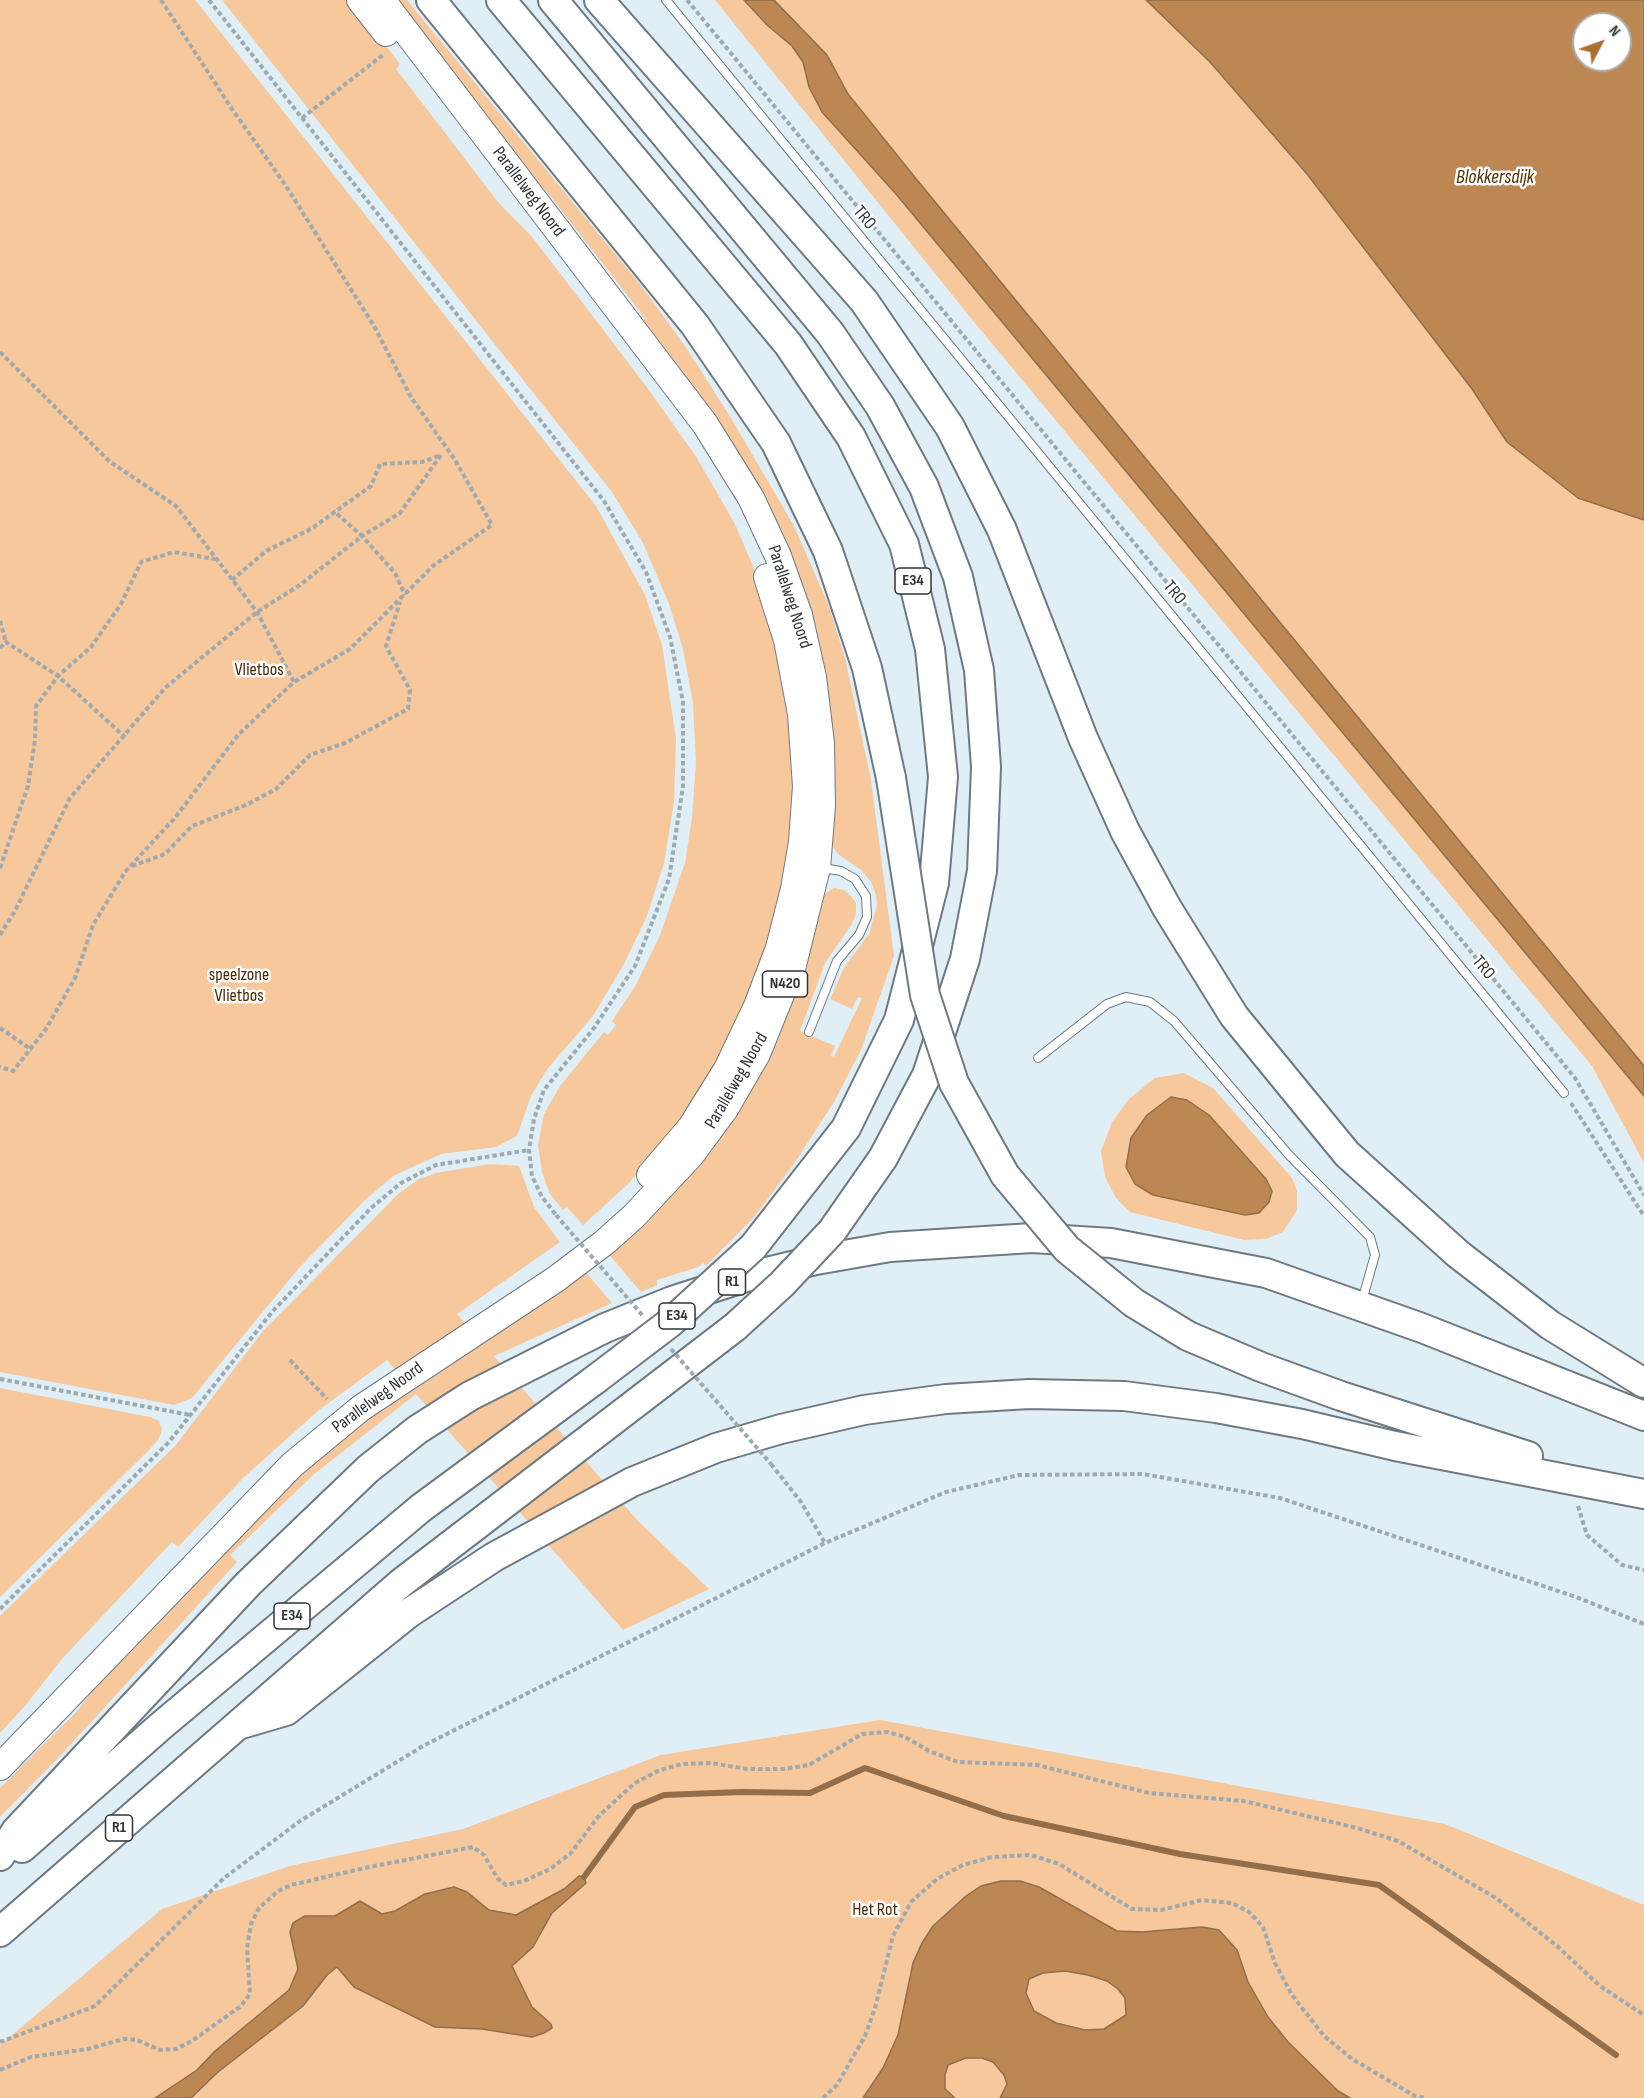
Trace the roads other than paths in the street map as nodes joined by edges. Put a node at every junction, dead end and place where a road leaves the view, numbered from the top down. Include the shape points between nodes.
1 (360, 0) edge
2 (381, 0) edge
3 (431, 0) edge
4 (501, 0) edge
5 (553, 0) edge
6 (599, 0) edge
7 (666, 0) edge
8 (817, 868) junction
9 (809, 1032) dead end
10 (1038, 1058) dead end
11 (1564, 1094) road end
12 (1360, 1305) junction
13 (1644, 1383) edge
14 (1644, 1416) edge
15 (1644, 1493) edge
16 (238, 1725) junction
17 (0, 1744) edge
18 (0, 1767) edge
19 (0, 1856) edge
20 (0, 1867) edge
21 (0, 1932) edge

1 - 17 highway, Parallelweg Noord / N420 via 690,430 733,500 765,568 787,640 801,714 806,786 794,889 775,958 727,1069 691,1126 637,1190 545,1266 408,1355 333,1410 273,1461
2 - 8 highway, Parallelweg Noord / N420 via 705,424 751,498 795,605 813,677 821,743 822,806
3 - 15 highway, bridge via 695,325 776,443 828,551 867,668 891,778 925,995 954,1083 1005,1175 1067,1249 1134,1303 1188,1336 1261,1368 1341,1396
4 - 20 highway, E34, bridge via 788,344 851,437 904,544 930,649 943,777 934,883 899,1020 846,1128 753,1247 671,1322 421,1508
5 - 16 highway, E34, bridge via 830,333 880,406 924,487 958,577 979,670 986,767 982,871 965,959 927,1075 883,1158 832,1231 735,1327 401,1583
6 - 13 highway via 864,302 950,427 1002,530 1083,738 1125,831 1234,1016 1347,1154 1449,1246 1550,1325
7 - 11 lane, TRO
8 - 9 lane via 841,871 855,879 866,896 867,917 859,935 837,961
8 - 18 highway, Parallelweg Noord / N420 via 793,965 757,1054 725,1109 691,1155 605,1242 556,1279 361,1408 292,1465
10 - 12 lane via 1107,1004 1126,997 1150,1002 1174,1021 1289,1155 1370,1237 1375,1255
12 - 14 highway, R1
12 - 19 highway, R1 via 1266,1273 1184,1256 1111,1243 1032,1238 890,1247 816,1260 746,1277 614,1324 470,1396 417,1430 368,1469 248,1584 16,1831
15 - 16 highway via 1395,1446 1302,1424 1124,1396 1029,1394 946,1399 864,1410 716,1448 632,1482 494,1557 409,1613 286,1711
16 - 21 highway, R1

